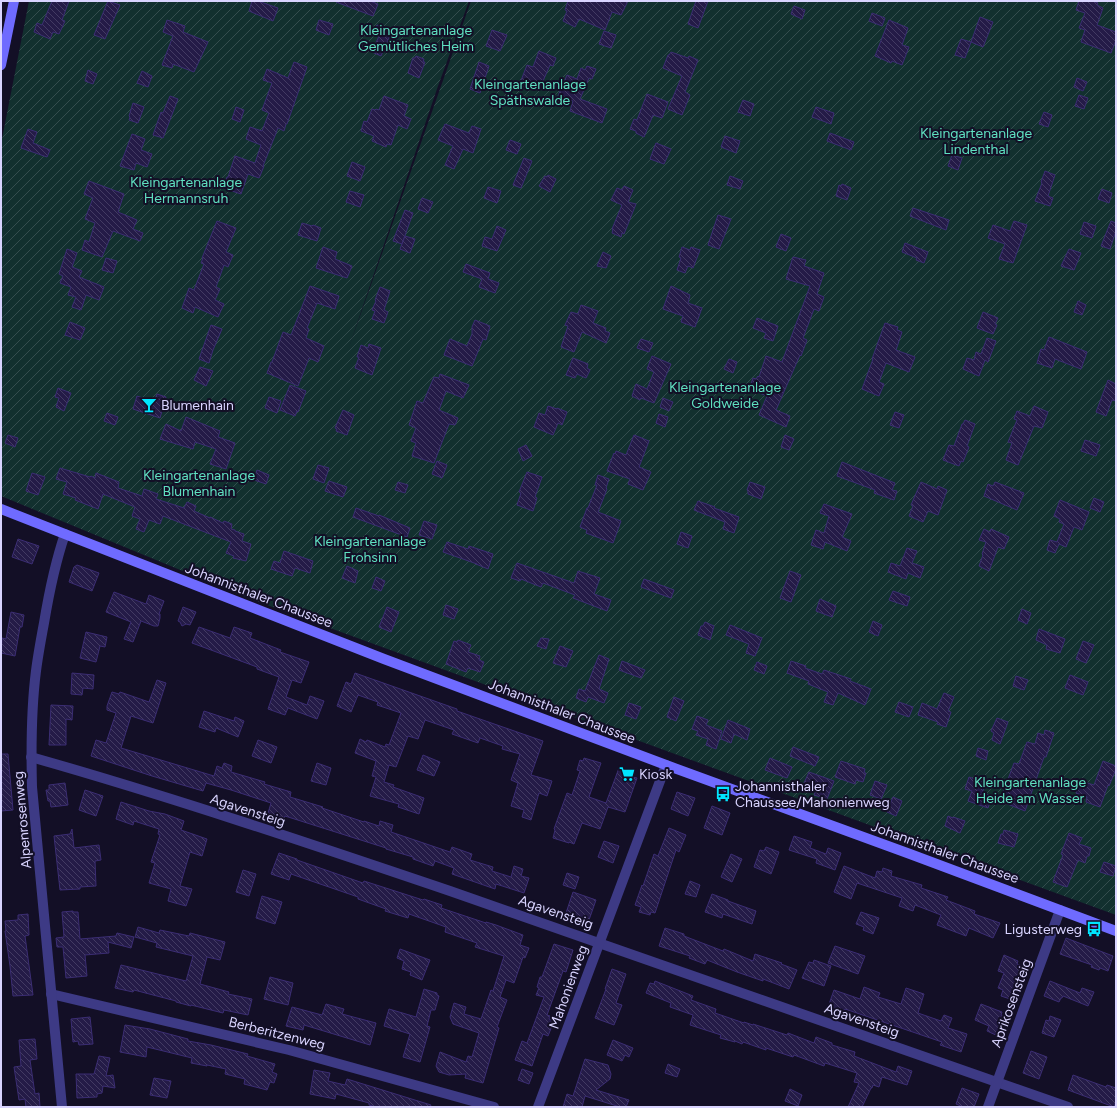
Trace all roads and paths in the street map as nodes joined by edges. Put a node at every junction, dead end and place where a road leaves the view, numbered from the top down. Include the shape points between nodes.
1 (14, 1) edge
2 (1, 65) edge
3 (1, 509) edge
4 (65, 534) junction
5 (31, 757) junction
6 (666, 765) junction
7 (1060, 910) junction
8 (1116, 931) edge
9 (599, 942) junction
10 (51, 994) junction
11 (997, 1082) junction
12 (62, 1107) edge
13 (494, 1107) edge
14 (538, 1107) edge
15 (988, 1107) edge
16 (1068, 1107) edge

1 - 2 street
3 - 4 street, Johannisthaler Chaussee
4 - 5 street, Alpenrosenweg via 50,590 36,670
4 - 6 street, Johannisthaler Chaussee via 376,656
5 - 9 street, Agavensteig via 324,849
5 - 10 street, Alpenrosenweg
6 - 7 street, Johannisthaler Chaussee
6 - 9 street, Mahonienweg
7 - 8 street, Johannisthaler Chaussee
7 - 11 street, Aprikosensteig
9 - 11 street, Agavensteig
9 - 14 street, Mahonienweg
10 - 12 street, Alpenrosenweg
10 - 13 street, Berberitzenweg via 289,1050
11 - 15 street, Aprikosensteig
11 - 16 street, Agavensteig

